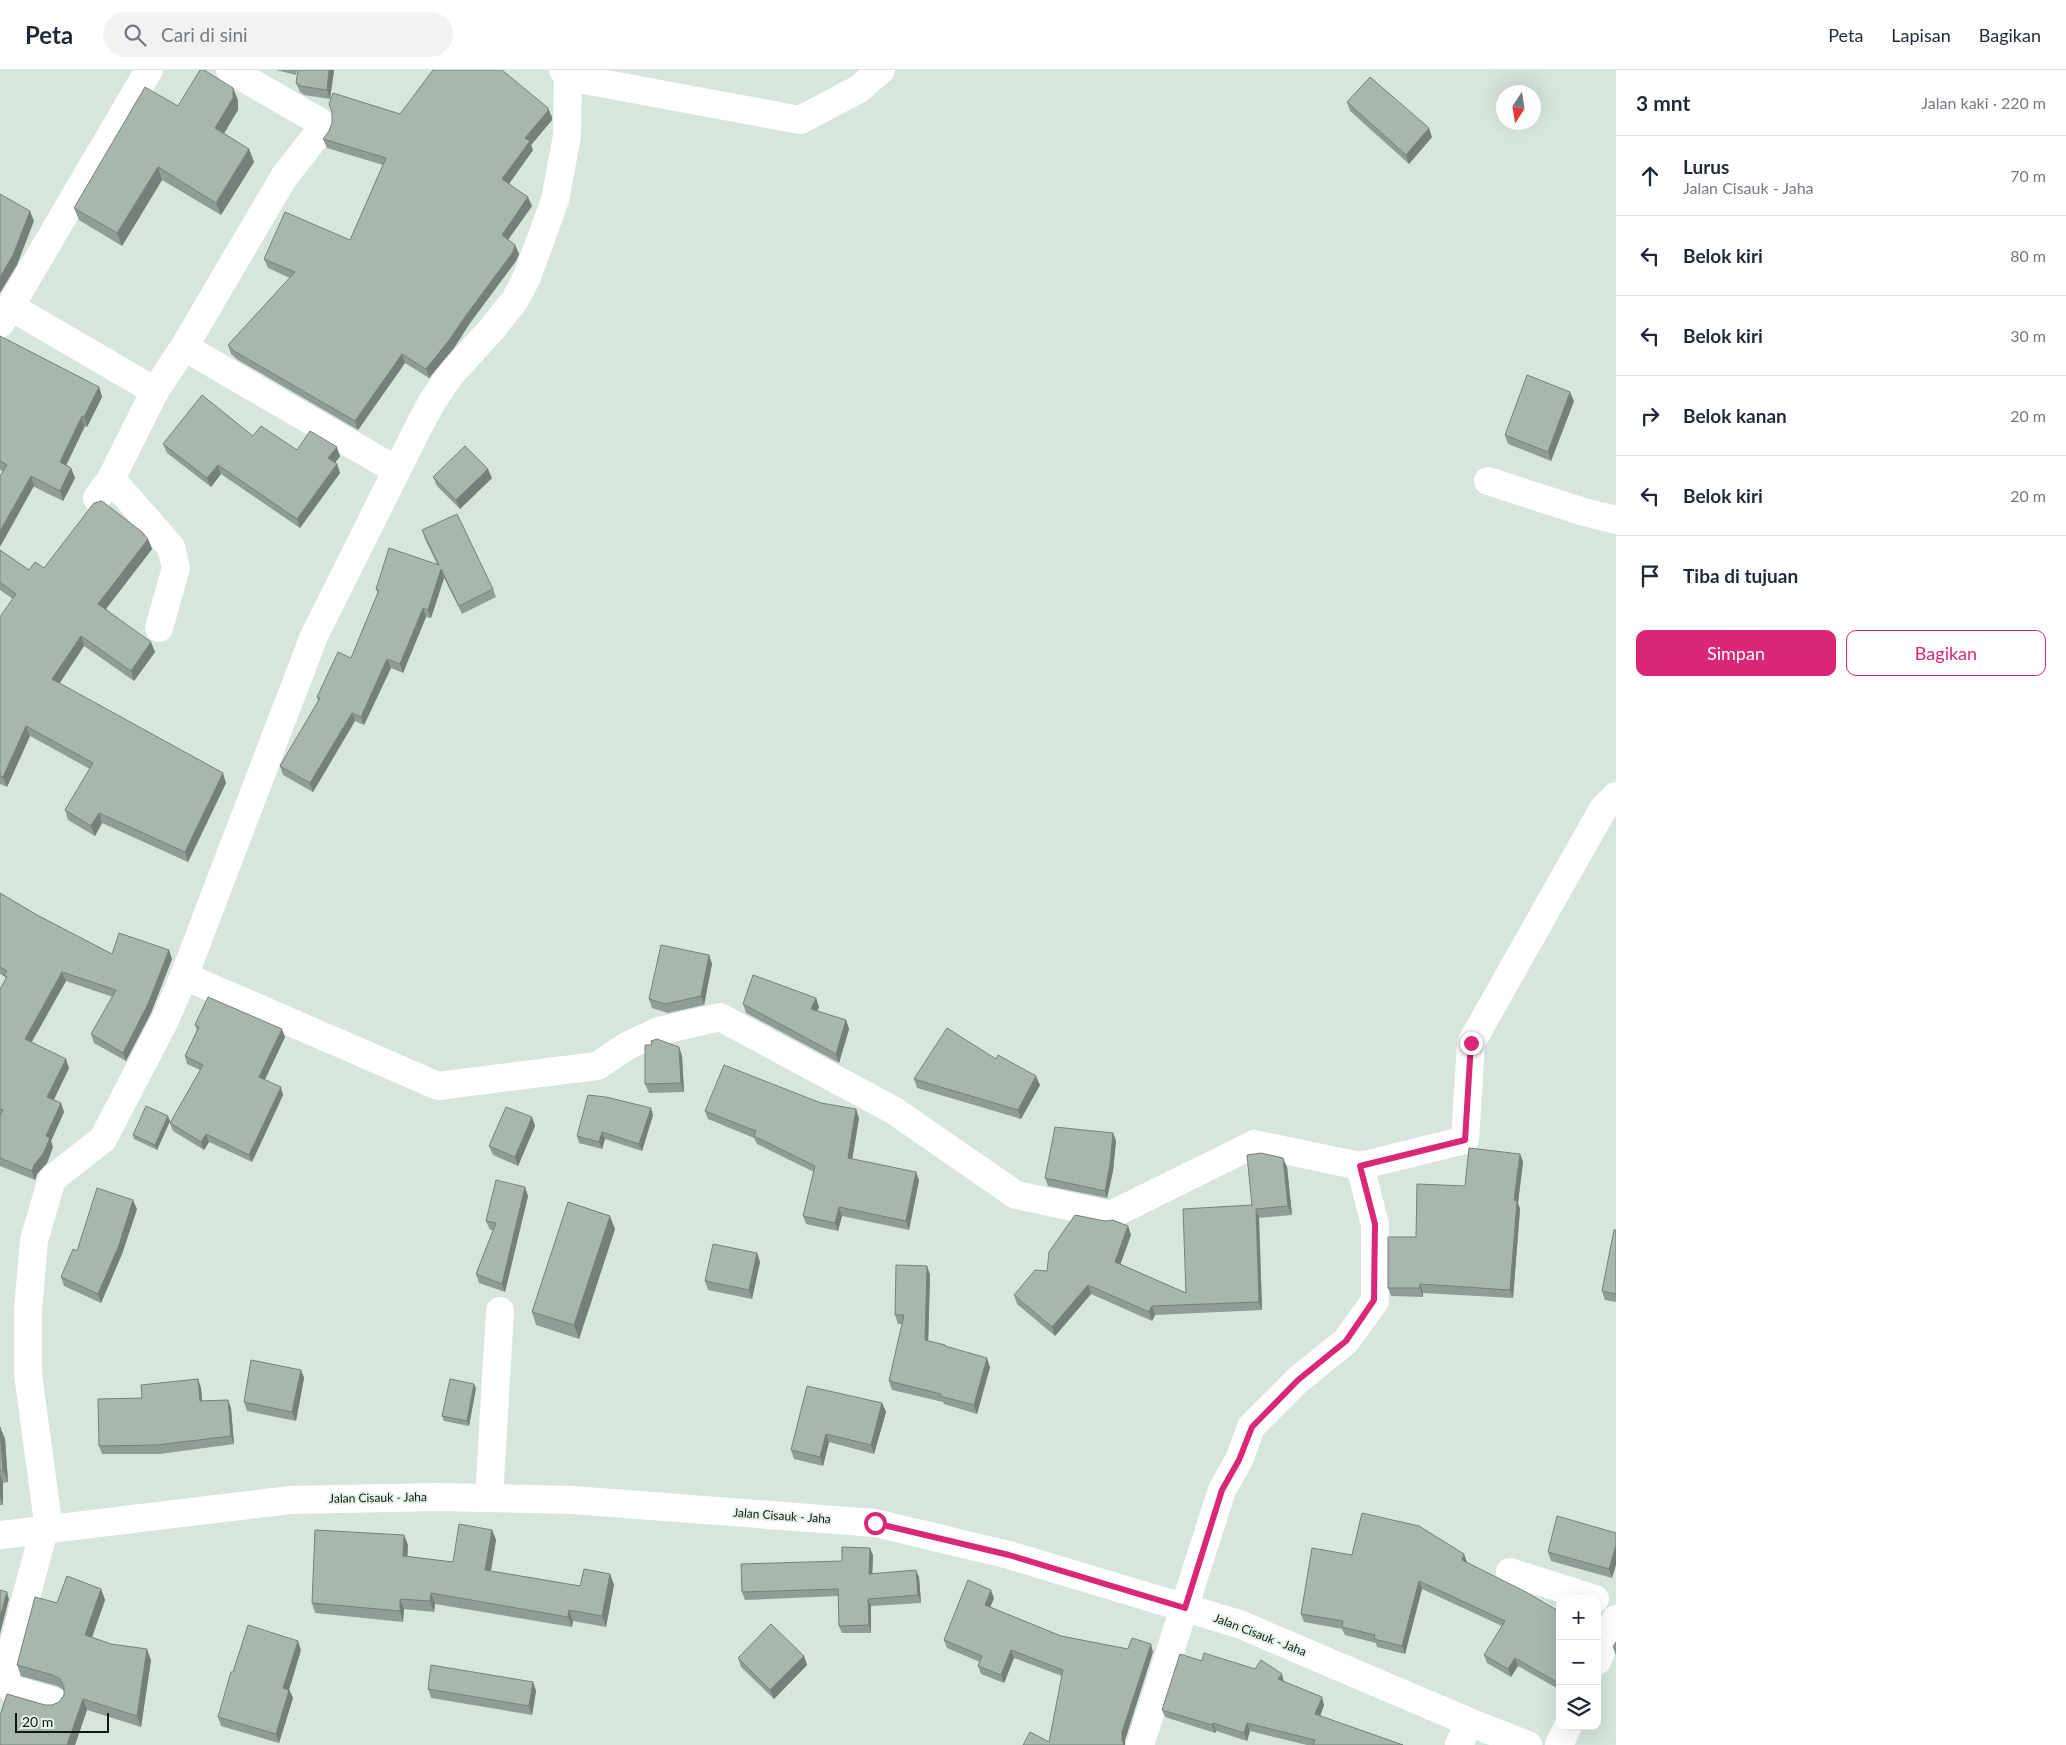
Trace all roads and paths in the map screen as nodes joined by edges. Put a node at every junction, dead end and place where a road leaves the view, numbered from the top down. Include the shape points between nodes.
1 (149, 70) edge
2 (230, 70) edge
3 (881, 70) edge
4 (566, 73) edge
5 (6, 316) edge
6 (184, 347) junction
7 (155, 391) junction
8 (396, 470) junction
9 (1488, 481) dead end
10 (1616, 520) edge
11 (159, 628) dead end
12 (1616, 796) edge
13 (184, 976) junction
14 (1360, 1166) junction
15 (500, 1311) dead end
16 (489, 1497) junction
17 (47, 1530) junction
18 (0, 1535) edge
19 (1510, 1572) dead end
20 (1583, 1595) edge
21 (1601, 1601) edge
22 (1616, 1606) edge
23 (1185, 1608) junction
24 (1616, 1619) edge
25 (1601, 1651) edge
26 (53, 1701) dead end
27 (1566, 1730) edge
28 (1464, 1733) edge
29 (1140, 1745) edge
30 (1528, 1745) edge
31 (1559, 1745) edge

1 - 5 street
2 - 6 street via 320,122 320,131 284,177
3 - 4 street via 859,89 800,120
4 - 8 street via 567,136 555,200 527,277 515,300 451,374 433,400
5 - 7 street
6 - 7 street
6 - 8 street
7 - 11 street via 104,488 171,547 176,568
8 - 13 street via 314,636
9 - 10 street
12 - 14 street via 1603,809 1471,1043 1465,1140
13 - 14 street via 438,1086 597,1066 627,1046 659,1031 720,1016 893,1110 1016,1195 1111,1215 1254,1144
13 - 17 street via 166,1020 103,1139 52,1179 34,1240 28,1311 28,1374
14 - 23 street via 1375,1224 1374,1300 1346,1341 1298,1380 1252,1427 1222,1490
15 - 16 street
16 - 17 street, Jalan Cisauk - Jaha via 290,1500
16 - 23 street, Jalan Cisauk - Jaha via 573,1500 875,1523 1009,1555
17 - 18 street, Jalan Cisauk - Jaha
17 - 26 street via 4,1680 11,1689
19 - 20 street
21 - 22 street
23 - 28 street, Jalan Cisauk - Jaha via 1239,1624
23 - 29 street
24 - 25 street
27 - 31 street
28 - 30 street, Jalan Cisauk - Jaha

